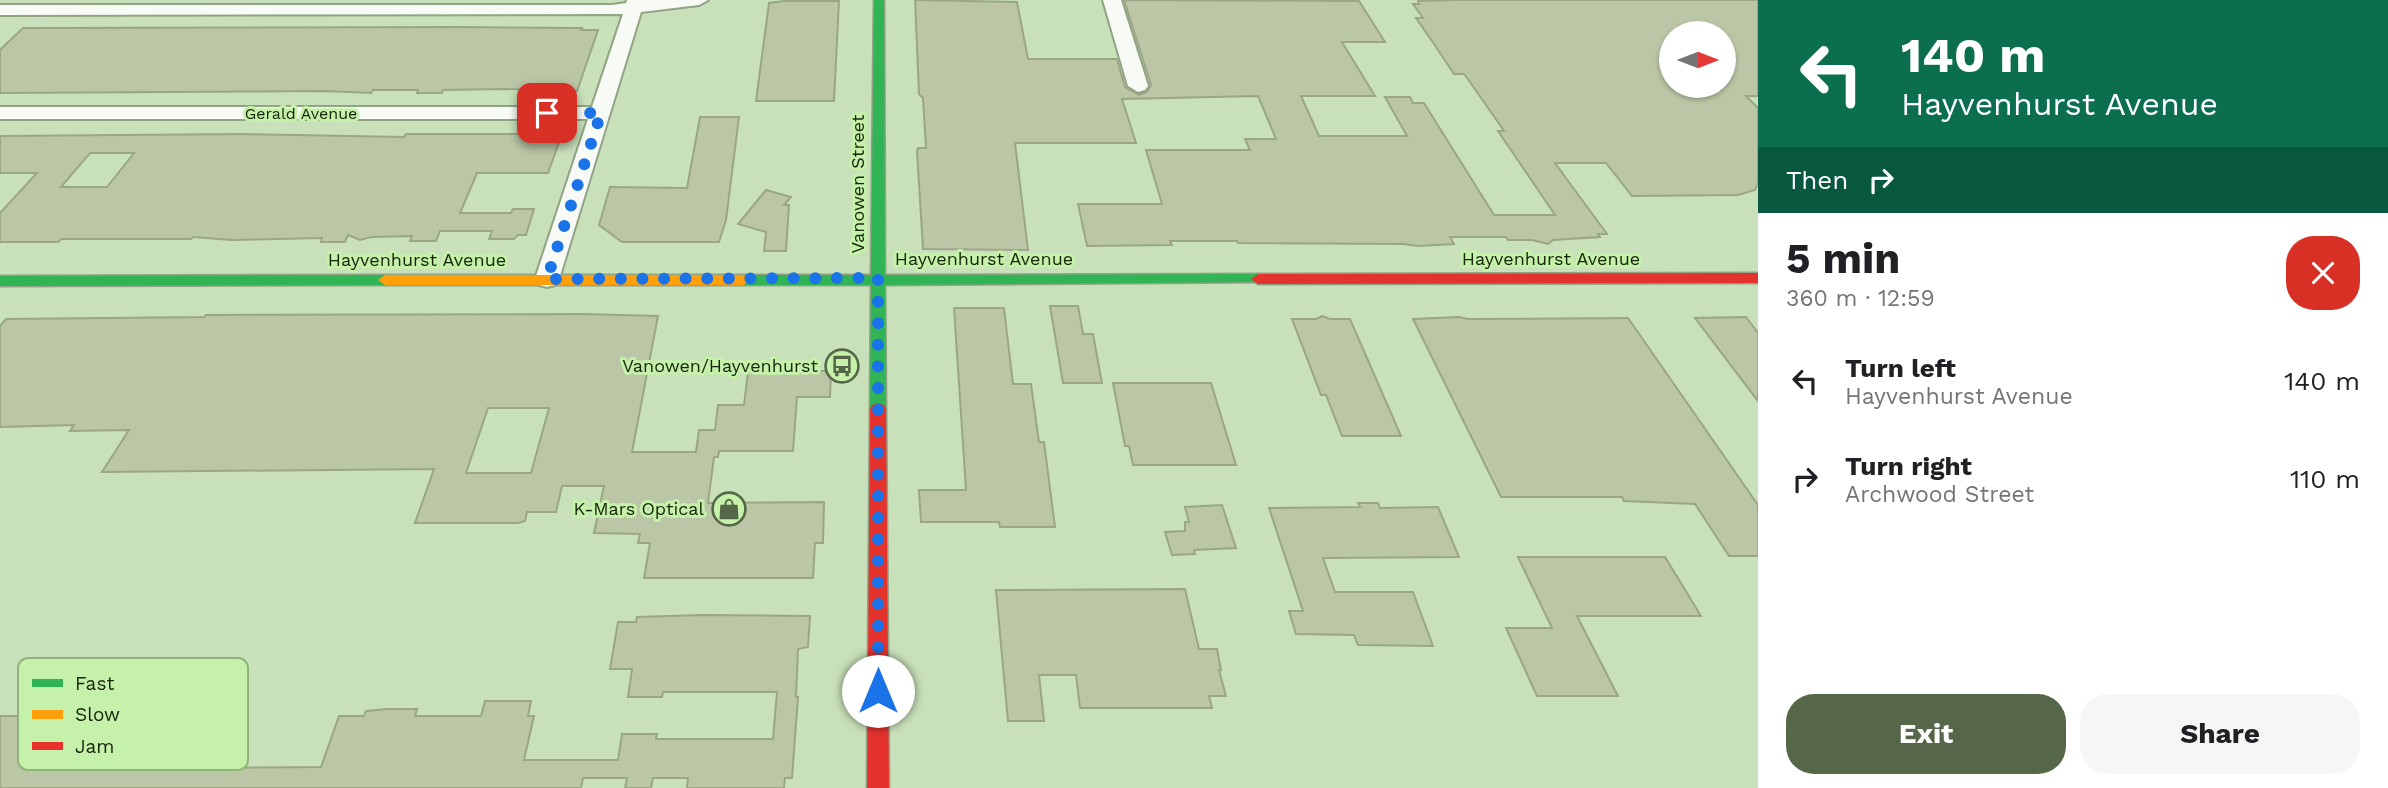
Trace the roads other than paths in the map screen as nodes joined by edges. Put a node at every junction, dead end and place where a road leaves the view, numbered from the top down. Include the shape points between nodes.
1 (699, 0) edge
2 (879, 0) edge
3 (1112, 0) edge
4 (635, 4) edge
5 (0, 10) edge
6 (1138, 86) dead end
7 (0, 113) edge
8 (601, 113) junction
9 (878, 278) junction
10 (1758, 278) edge
11 (547, 279) junction
12 (0, 281) edge
13 (878, 788) edge

1 - 4 street
2 - 9 main road, Vanowen Street
3 - 6 street
4 - 5 street
4 - 8 street
7 - 8 street, Gerald Avenue
8 - 11 street
9 - 10 main road, Hayvenhurst Avenue
9 - 11 main road, Hayvenhurst Avenue
9 - 13 main road, Vanowen Street
11 - 12 main road, Hayvenhurst Avenue

